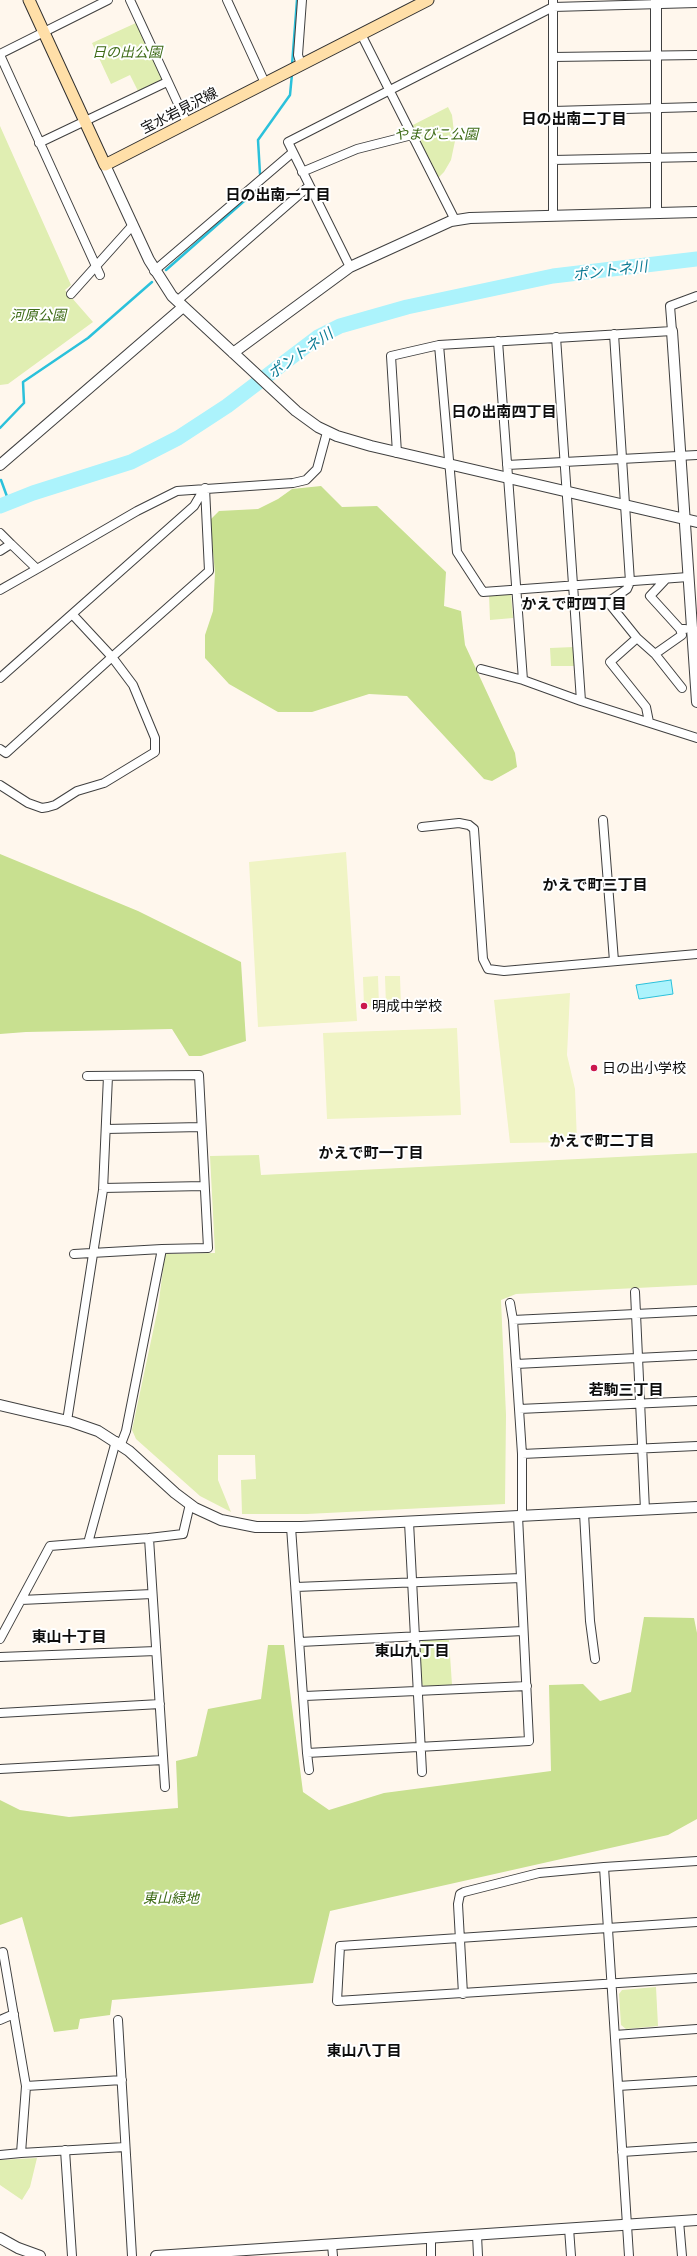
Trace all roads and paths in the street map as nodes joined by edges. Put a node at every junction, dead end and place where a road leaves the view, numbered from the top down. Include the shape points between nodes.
1 (29, 0) edge
2 (108, 0) edge
3 (130, 0) edge
4 (302, 0) edge
5 (229, 1) edge
6 (421, 2) edge
7 (656, 2) edge
8 (553, 3) edge
9 (697, 3) edge
10 (44, 32) junction
11 (362, 34) junction
12 (0, 54) edge
13 (656, 55) junction
14 (697, 55) edge
15 (553, 57) junction
16 (299, 66) junction
17 (167, 82) junction
18 (265, 83) junction
19 (390, 91) junction
20 (697, 107) edge
21 (656, 108) junction
22 (553, 111) junction
23 (85, 122) junction
24 (187, 123) junction
25 (412, 135) junction
26 (39, 143) junction
27 (292, 153) junction
28 (697, 157) edge
29 (656, 158) junction
30 (553, 160) junction
31 (105, 165) junction
32 (302, 172) junction
33 (309, 186) junction
34 (697, 212) edge
35 (656, 213) junction
36 (552, 216) junction
37 (455, 220) junction
38 (132, 226) junction
39 (350, 267) junction
40 (98, 271) junction
41 (154, 271) junction
42 (71, 294) dead end
43 (697, 296) edge
44 (180, 304) junction
45 (672, 331) junction
46 (614, 334) junction
47 (556, 337) junction
48 (498, 341) junction
49 (439, 345) junction
50 (233, 353) junction
51 (327, 432) junction
52 (397, 452) junction
53 (697, 454) edge
54 (680, 455) junction
55 (623, 458) junction
56 (565, 461) junction
57 (448, 464) junction
58 (0, 465) edge
59 (507, 465) junction
60 (507, 478) junction
61 (205, 488) junction
62 (566, 492) junction
63 (625, 505) junction
64 (684, 519) junction
65 (697, 522) edge
66 (0, 533) edge
67 (11, 544) junction
68 (0, 552) edge
69 (37, 569) junction
70 (688, 577) junction
71 (666, 579) junction
72 (630, 582) junction
73 (572, 586) junction
74 (0, 590) edge
75 (516, 590) junction
76 (73, 615) junction
77 (680, 629) junction
78 (692, 630) junction
79 (637, 638) junction
80 (655, 654) junction
81 (112, 657) junction
82 (481, 669) dead end
83 (0, 678) edge
84 (523, 680) junction
85 (682, 688) dead end
86 (581, 701) junction
87 (697, 702) edge
88 (649, 722) junction
89 (697, 738) edge
90 (0, 749) edge
91 (0, 785) edge
92 (603, 820) dead end
93 (422, 827) dead end
94 (697, 954) edge
95 (614, 961) junction
96 (86, 1076) dead end
97 (108, 1076) junction
98 (201, 1127) junction
99 (106, 1129) junction
100 (204, 1186) junction
101 (103, 1188) junction
102 (162, 1249) junction
103 (93, 1253) junction
104 (74, 1254) dead end
105 (634, 1292) dead end
106 (510, 1303) dead end
107 (697, 1311) edge
108 (636, 1314) junction
109 (513, 1320) junction
110 (697, 1355) edge
111 (638, 1357) junction
112 (516, 1364) junction
113 (697, 1401) edge
114 (640, 1403) junction
115 (0, 1405) edge
116 (519, 1409) junction
117 (67, 1421) junction
118 (118, 1443) junction
119 (697, 1446) edge
120 (642, 1450) junction
121 (522, 1454) junction
122 (190, 1504) junction
123 (697, 1507) edge
124 (645, 1510) junction
125 (584, 1513) junction
126 (520, 1516) junction
127 (409, 1522) junction
128 (291, 1527) junction
129 (149, 1538) junction
130 (88, 1543) junction
131 (521, 1578) junction
132 (412, 1582) junction
133 (296, 1587) junction
134 (152, 1594) junction
135 (21, 1600) junction
136 (523, 1631) junction
137 (414, 1636) junction
138 (0, 1640) edge
139 (300, 1642) junction
140 (156, 1650) junction
141 (0, 1657) edge
142 (595, 1659) dead end
143 (526, 1686) junction
144 (417, 1691) junction
145 (305, 1696) junction
146 (160, 1704) junction
147 (0, 1714) edge
148 (420, 1747) junction
149 (307, 1753) junction
150 (163, 1760) junction
151 (0, 1769) edge
152 (309, 1770) dead end
153 (422, 1772) dead end
154 (165, 1787) dead end
155 (697, 1861) edge
156 (604, 1867) junction
157 (697, 1922) edge
158 (608, 1928) junction
159 (459, 1939) junction
160 (0, 1953) edge
161 (697, 1978) edge
162 (611, 1984) junction
163 (463, 1994) junction
164 (14, 2014) junction
165 (0, 2020) edge
166 (118, 2020) dead end
167 (697, 2029) edge
168 (615, 2035) junction
169 (122, 2080) junction
170 (697, 2080) edge
171 (26, 2086) junction
172 (618, 2086) junction
173 (125, 2147) junction
174 (697, 2147) edge
175 (65, 2150) junction
176 (622, 2152) junction
177 (21, 2153) junction
178 (0, 2155) edge
179 (697, 2220) edge
180 (679, 2221) junction
181 (626, 2224) junction
182 (569, 2228) junction
183 (477, 2235) junction
184 (0, 2238) edge
185 (431, 2238) junction
186 (332, 2244) junction
187 (17, 2252) edge
188 (190, 2255) edge
189 (40, 2256) edge
190 (72, 2256) edge
191 (132, 2256) edge
192 (156, 2256) edge
193 (333, 2256) edge
194 (431, 2256) edge
195 (478, 2256) edge
196 (571, 2256) edge
197 (629, 2256) edge
198 (682, 2256) edge

1 - 10 main road
2 - 10 street
3 - 17 street
4 - 16 street
5 - 18 street
6 - 11 main road, 宝水岩見沢線
7 - 8 street
7 - 9 street
7 - 13 street
8 - 15 street
8 - 19 street
10 - 12 street
10 - 23 main road
11 - 16 main road, 宝水岩見沢線
11 - 19 street
12 - 26 street
13 - 14 street
13 - 15 street
13 - 21 street
15 - 22 street
16 - 18 main road, 宝水岩見沢線
17 - 23 street
17 - 24 street
18 - 24 main road, 宝水岩見沢線
19 - 25 street
19 - 27 street via 288,142
20 - 21 street
21 - 22 street
21 - 29 street
22 - 30 street
23 - 26 street
23 - 31 main road
24 - 31 main road, 宝水岩見沢線
25 - 32 street via 357,149
25 - 37 street
26 - 40 street
27 - 32 street
27 - 41 street
28 - 29 street
29 - 30 street
29 - 35 street
30 - 36 street
31 - 38 street
32 - 33 street
33 - 39 street
33 - 44 street
34 - 35 street
35 - 36 street
36 - 37 street
37 - 39 street
38 - 40 street
38 - 41 street
39 - 50 street
40 - 42 street
41 - 44 street
43 - 45 street via 670,306
44 - 50 street
44 - 58 street
45 - 46 street
45 - 54 street
46 - 47 street
46 - 55 street
47 - 48 street
47 - 56 street
48 - 49 street
48 - 59 street
49 - 52 street via 391,356
49 - 57 street
50 - 51 street via 296,411
51 - 52 street
51 - 61 street via 318,468 306,480
52 - 57 street
53 - 54 street
54 - 55 street
54 - 64 street
55 - 56 street
55 - 63 street
56 - 59 street
56 - 62 street
57 - 60 street
57 - 75 street via 457,552 483,592
59 - 60 street
60 - 62 street
60 - 75 street
61 - 69 street via 170,494
61 - 76 street via 194,506
61 - 81 street via 209,571
62 - 63 street
62 - 73 street
63 - 64 street
63 - 72 street
64 - 65 street
64 - 70 street
66 - 67 street
67 - 68 street
67 - 69 street
69 - 74 street
70 - 71 street
70 - 78 street
71 - 72 street
71 - 77 street via 650,596
72 - 73 street
72 - 79 street via 627,589 608,602
73 - 75 street
73 - 86 street
75 - 84 street
76 - 81 street
76 - 83 street
77 - 78 street
77 - 80 street via 682,634
78 - 87 street
79 - 80 street
79 - 88 street via 610,662 646,706
80 - 85 street
81 - 90 street via 6,753
81 - 91 street via 133,685 155,738 155,752 104,783 77,791 48,807 42,808 28,803
82 - 84 street
84 - 86 street
86 - 88 street
88 - 89 street
92 - 95 street
93 - 95 street via 459,823 474,829 483,959 488,969 504,971
94 - 95 street
96 - 97 street
97 - 98 street via 199,1075
97 - 99 street
98 - 99 street
98 - 100 street
99 - 101 street
100 - 101 street
100 - 102 street via 208,1248
101 - 103 street
102 - 103 street
102 - 118 street via 126,1431
103 - 104 street
103 - 117 street
105 - 108 street
106 - 109 street
107 - 108 street
108 - 109 street
108 - 111 street
109 - 112 street
110 - 111 street
111 - 112 street
111 - 114 street
112 - 116 street
113 - 114 street
114 - 116 street
114 - 120 street
115 - 117 street
116 - 121 street
117 - 118 street via 98,1431
118 - 122 street
118 - 130 street
119 - 120 street
120 - 121 street
120 - 124 street
121 - 126 street
122 - 128 street via 221,1520 245,1526
122 - 129 street via 183,1534
123 - 124 street
124 - 125 street
125 - 126 street
125 - 142 street via 590,1621
126 - 127 street
126 - 131 street
127 - 128 street
127 - 132 street
128 - 133 street
129 - 130 street
129 - 134 street
130 - 135 street via 50,1546
131 - 132 street
131 - 136 street
132 - 133 street
132 - 137 street
133 - 139 street
134 - 135 street
134 - 140 street
135 - 138 street
136 - 137 street
136 - 143 street
137 - 139 street
137 - 144 street
139 - 145 street
140 - 141 street
140 - 146 street
143 - 144 street
143 - 148 street via 529,1741
144 - 145 street
144 - 148 street
145 - 149 street
146 - 147 street
146 - 150 street
148 - 149 street
148 - 153 street
149 - 152 street
150 - 151 street
150 - 154 street
155 - 156 street
156 - 158 street
156 - 159 street via 552,1870 464,1892 458,1898
157 - 158 street
158 - 159 street
158 - 162 street
159 - 163 street
159 - 163 street via 340,1946 337,2002
160 - 164 street via 3,1952
161 - 162 street
162 - 163 street
162 - 168 street
164 - 165 street
164 - 171 street
166 - 169 street
167 - 168 street
168 - 172 street
169 - 171 street
169 - 173 street
170 - 172 street
171 - 177 street
172 - 176 street
173 - 175 street
173 - 191 street
174 - 176 street
175 - 177 street
175 - 190 street
176 - 181 street
177 - 178 street
179 - 180 street
180 - 181 street
180 - 198 street
181 - 182 street
181 - 197 street
182 - 183 street
182 - 196 street
183 - 185 street
183 - 195 street
184 - 187 street
185 - 186 street
185 - 194 street
186 - 188 street
186 - 193 street
187 - 189 street
188 - 192 street

